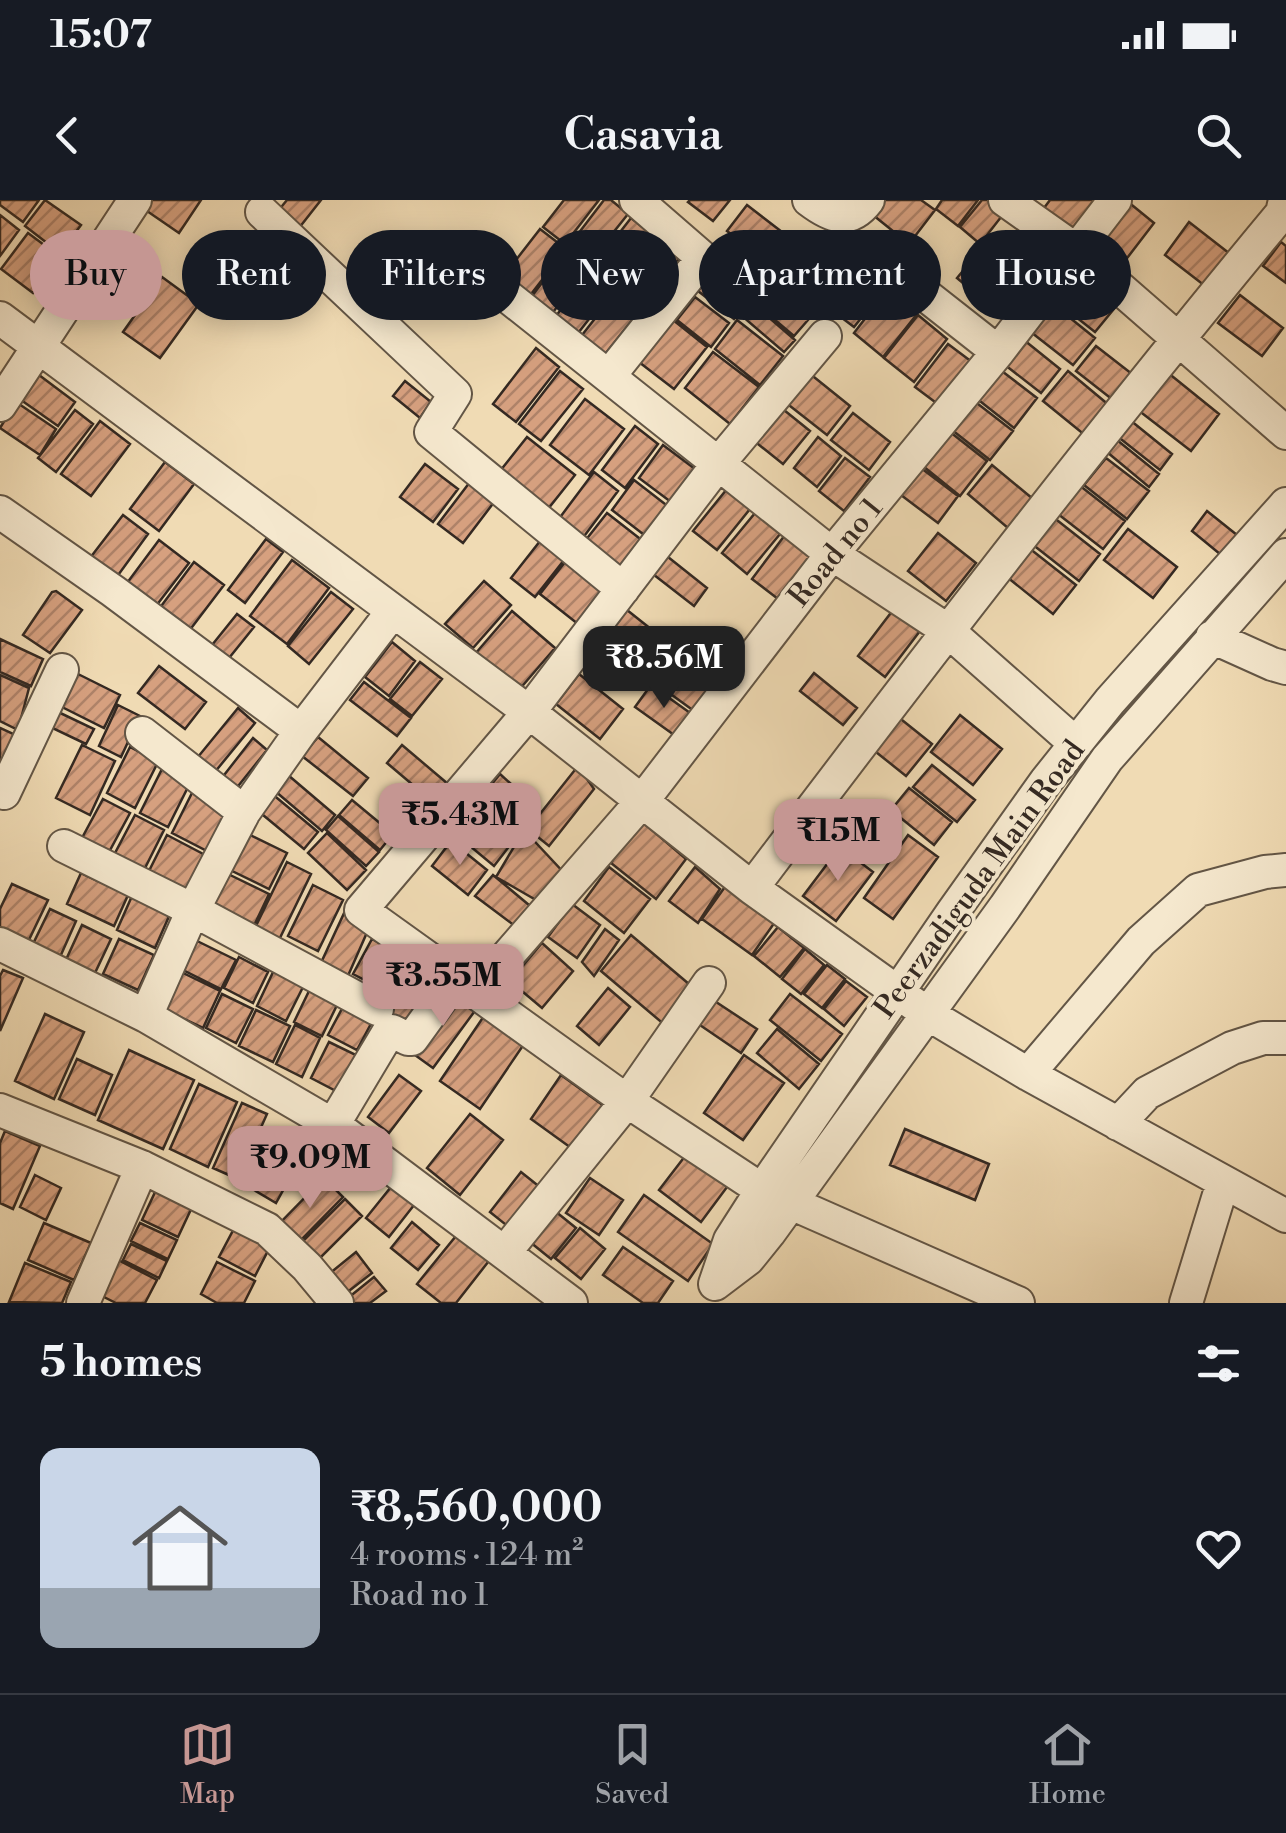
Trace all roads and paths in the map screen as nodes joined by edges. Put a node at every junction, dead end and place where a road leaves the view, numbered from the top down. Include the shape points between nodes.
1 (134, 200) edge
2 (636, 200) edge
3 (809, 200) edge
4 (868, 200) edge
5 (1005, 200) edge
6 (1115, 200) edge
7 (1285, 200) edge
8 (262, 212) dead end
9 (1048, 230) edge
10 (1092, 230) edge
11 (1131, 297) edge
12 (521, 307) edge
13 (941, 307) edge
14 (0, 318) edge
15 (1022, 320) edge
16 (825, 336) dead end
17 (1178, 338) junction
18 (38, 347) junction
19 (998, 352) junction
20 (609, 376) junction
21 (0, 405) edge
22 (1286, 432) edge
23 (718, 464) junction
24 (1286, 504) edge
25 (0, 512) edge
26 (832, 554) junction
27 (1286, 555) edge
28 (624, 589) junction
29 (394, 611) junction
30 (947, 630) junction
31 (1212, 637) junction
32 (1286, 668) edge
33 (62, 670) dead end
34 (528, 712) junction
35 (142, 732) dead end
36 (301, 732) junction
37 (1076, 744) junction
38 (0, 791) edge
39 (643, 800) junction
40 (244, 812) junction
41 (64, 846) dead end
42 (1286, 870) edge
43 (752, 888) junction
44 (193, 910) junction
45 (0, 944) edge
46 (709, 983) dead end
47 (466, 985) junction
48 (897, 992) junction
49 (377, 1009) dead end
50 (928, 1014) junction
51 (146, 1016) junction
52 (1286, 1038) edge
53 (1028, 1074) junction
54 (627, 1100) junction
55 (0, 1110) edge
56 (1118, 1124) junction
57 (333, 1125) junction
58 (142, 1167) junction
59 (1223, 1182) junction
60 (776, 1196) junction
61 (1286, 1216) edge
62 (505, 1252) junction
63 (706, 1294) edge
64 (82, 1303) edge
65 (337, 1303) edge
66 (571, 1303) edge
67 (1018, 1303) edge
68 (1186, 1303) edge

1 - 18 street
2 - 20 street via 703,258
3 - 4 street via 834,216 848,216
5 - 9 street
6 - 10 street, Road no 1
7 - 17 street via 1282,213
8 - 28 street via 455,394 431,432
11 - 17 street
12 - 20 street
13 - 19 street
14 - 18 street
15 - 19 street, Road no 1
16 - 23 street
17 - 22 street
17 - 30 street
18 - 21 street
18 - 29 street
19 - 26 street, Road no 1
20 - 23 street
23 - 26 street
23 - 28 street
24 - 37 street, Peerzadiguda Main Road
25 - 36 street
26 - 30 street
26 - 39 street, Road no 1
27 - 31 street, Peerzadiguda Main Road
28 - 34 street
29 - 34 street
29 - 36 street
30 - 37 street
30 - 43 street
31 - 32 street
31 - 50 street, Peerzadiguda Main Road via 1106,759
33 - 38 street
34 - 39 street
34 - 47 street via 361,910
35 - 40 street
36 - 40 street
37 - 48 street, Peerzadiguda Main Road
39 - 43 street
39 - 47 street, Road no 1
40 - 44 street
41 - 44 street
42 - 53 street via 1198,890 1140,941
43 - 48 street
44 - 49 street
44 - 51 street
45 - 51 street
46 - 54 street
47 - 54 street
47 - 57 street, Road no 1 via 412,1039 388,1033
48 - 50 street
48 - 60 street, Peerzadiguda Main Road
50 - 53 street
50 - 60 street, Peerzadiguda Main Road
51 - 57 street
52 - 56 street via 1232,1048 1147,1093
53 - 56 street
54 - 60 street
54 - 62 street
55 - 58 street
56 - 59 street
57 - 62 street
58 - 64 street
58 - 65 street via 268,1229
59 - 61 street
59 - 68 street
60 - 63 street, Peerzadiguda Main Road via 730,1240
60 - 67 street
62 - 66 street

